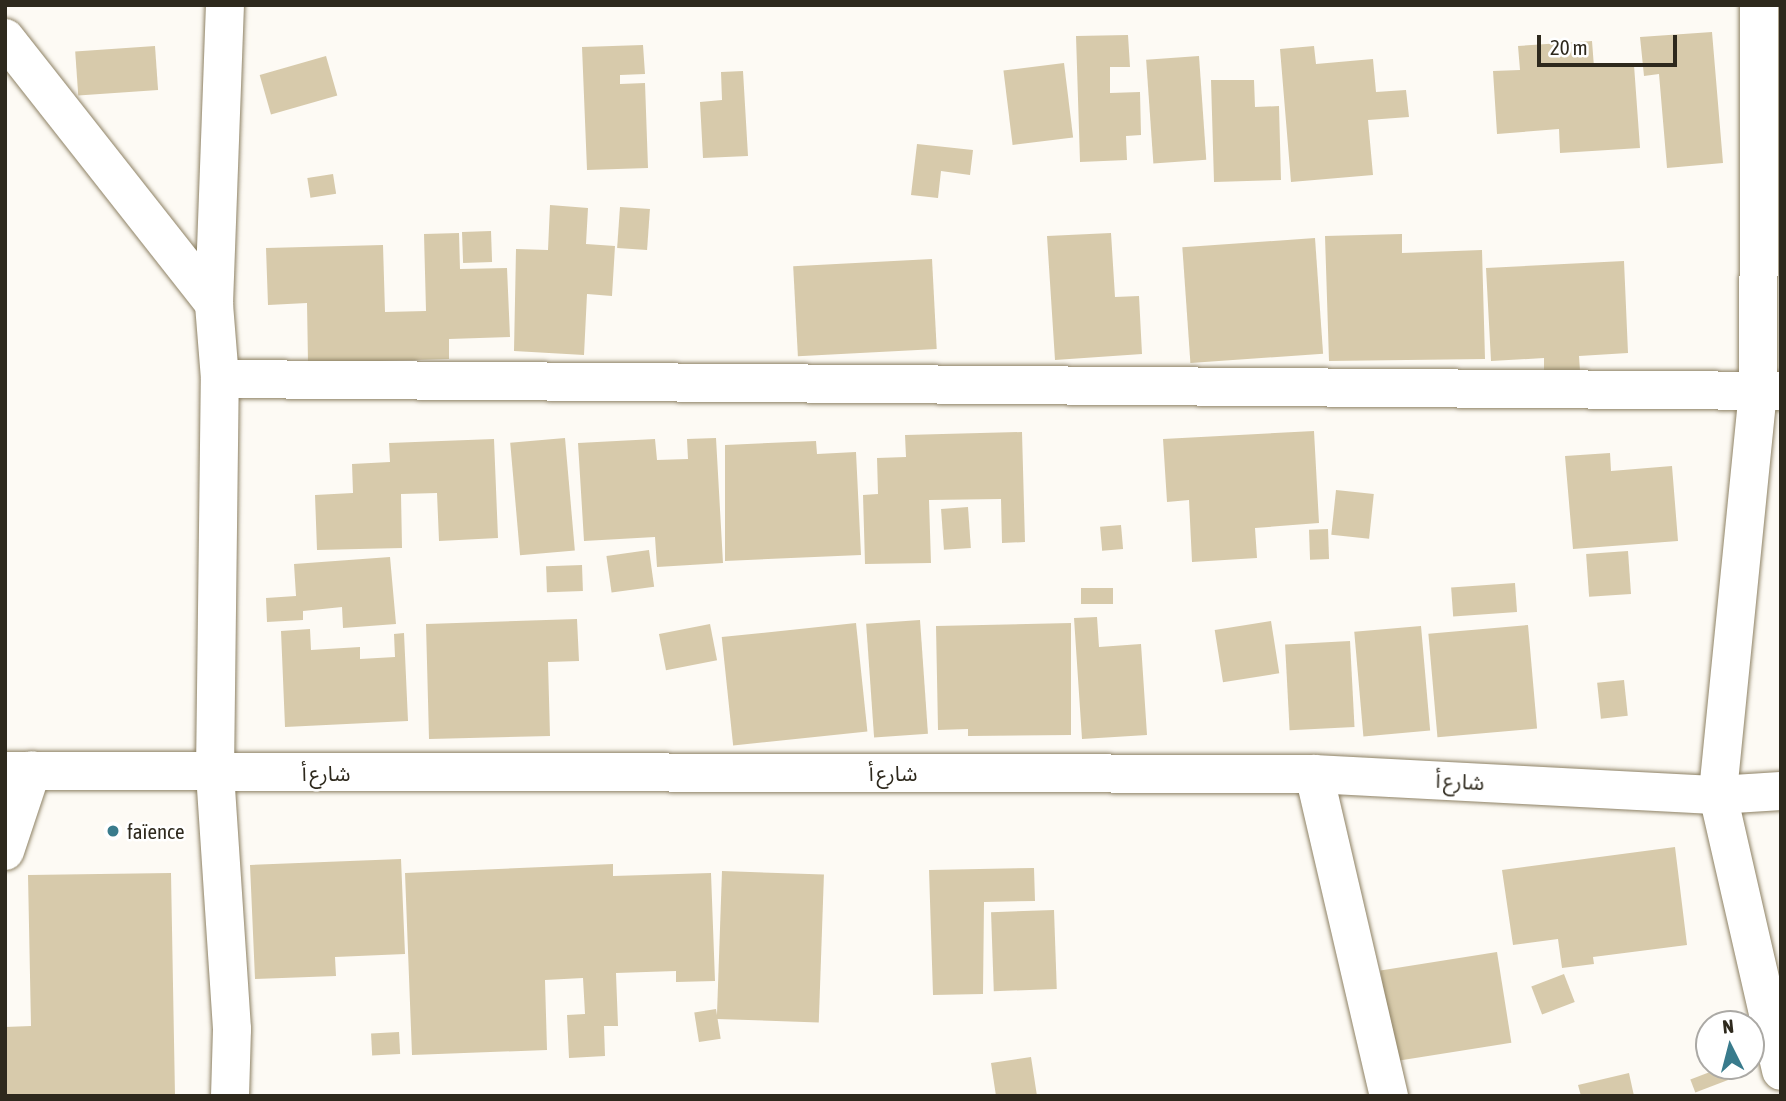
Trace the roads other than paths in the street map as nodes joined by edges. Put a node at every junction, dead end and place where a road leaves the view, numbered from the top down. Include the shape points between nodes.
1 (225, 5) edge
2 (1759, 5) edge
3 (5, 38) edge
4 (214, 304) junction
5 (219, 379) junction
6 (1770, 391) edge
7 (19, 771) edge
8 (215, 773) junction
9 (1314, 774) junction
10 (1781, 791) edge
11 (1718, 795) junction
12 (5, 851) edge
13 (1781, 1071) edge
14 (230, 1096) edge
15 (1389, 1096) edge

1 - 4 street
2 - 6 street
3 - 4 street
4 - 5 street
5 - 6 street
5 - 8 street
6 - 11 street
7 - 8 street, شارع أ
7 - 12 street
8 - 9 street, شارع أ
8 - 14 street via 232,1029
9 - 11 street, شارع أ
9 - 15 street
10 - 11 street, شارع أ
11 - 13 street

